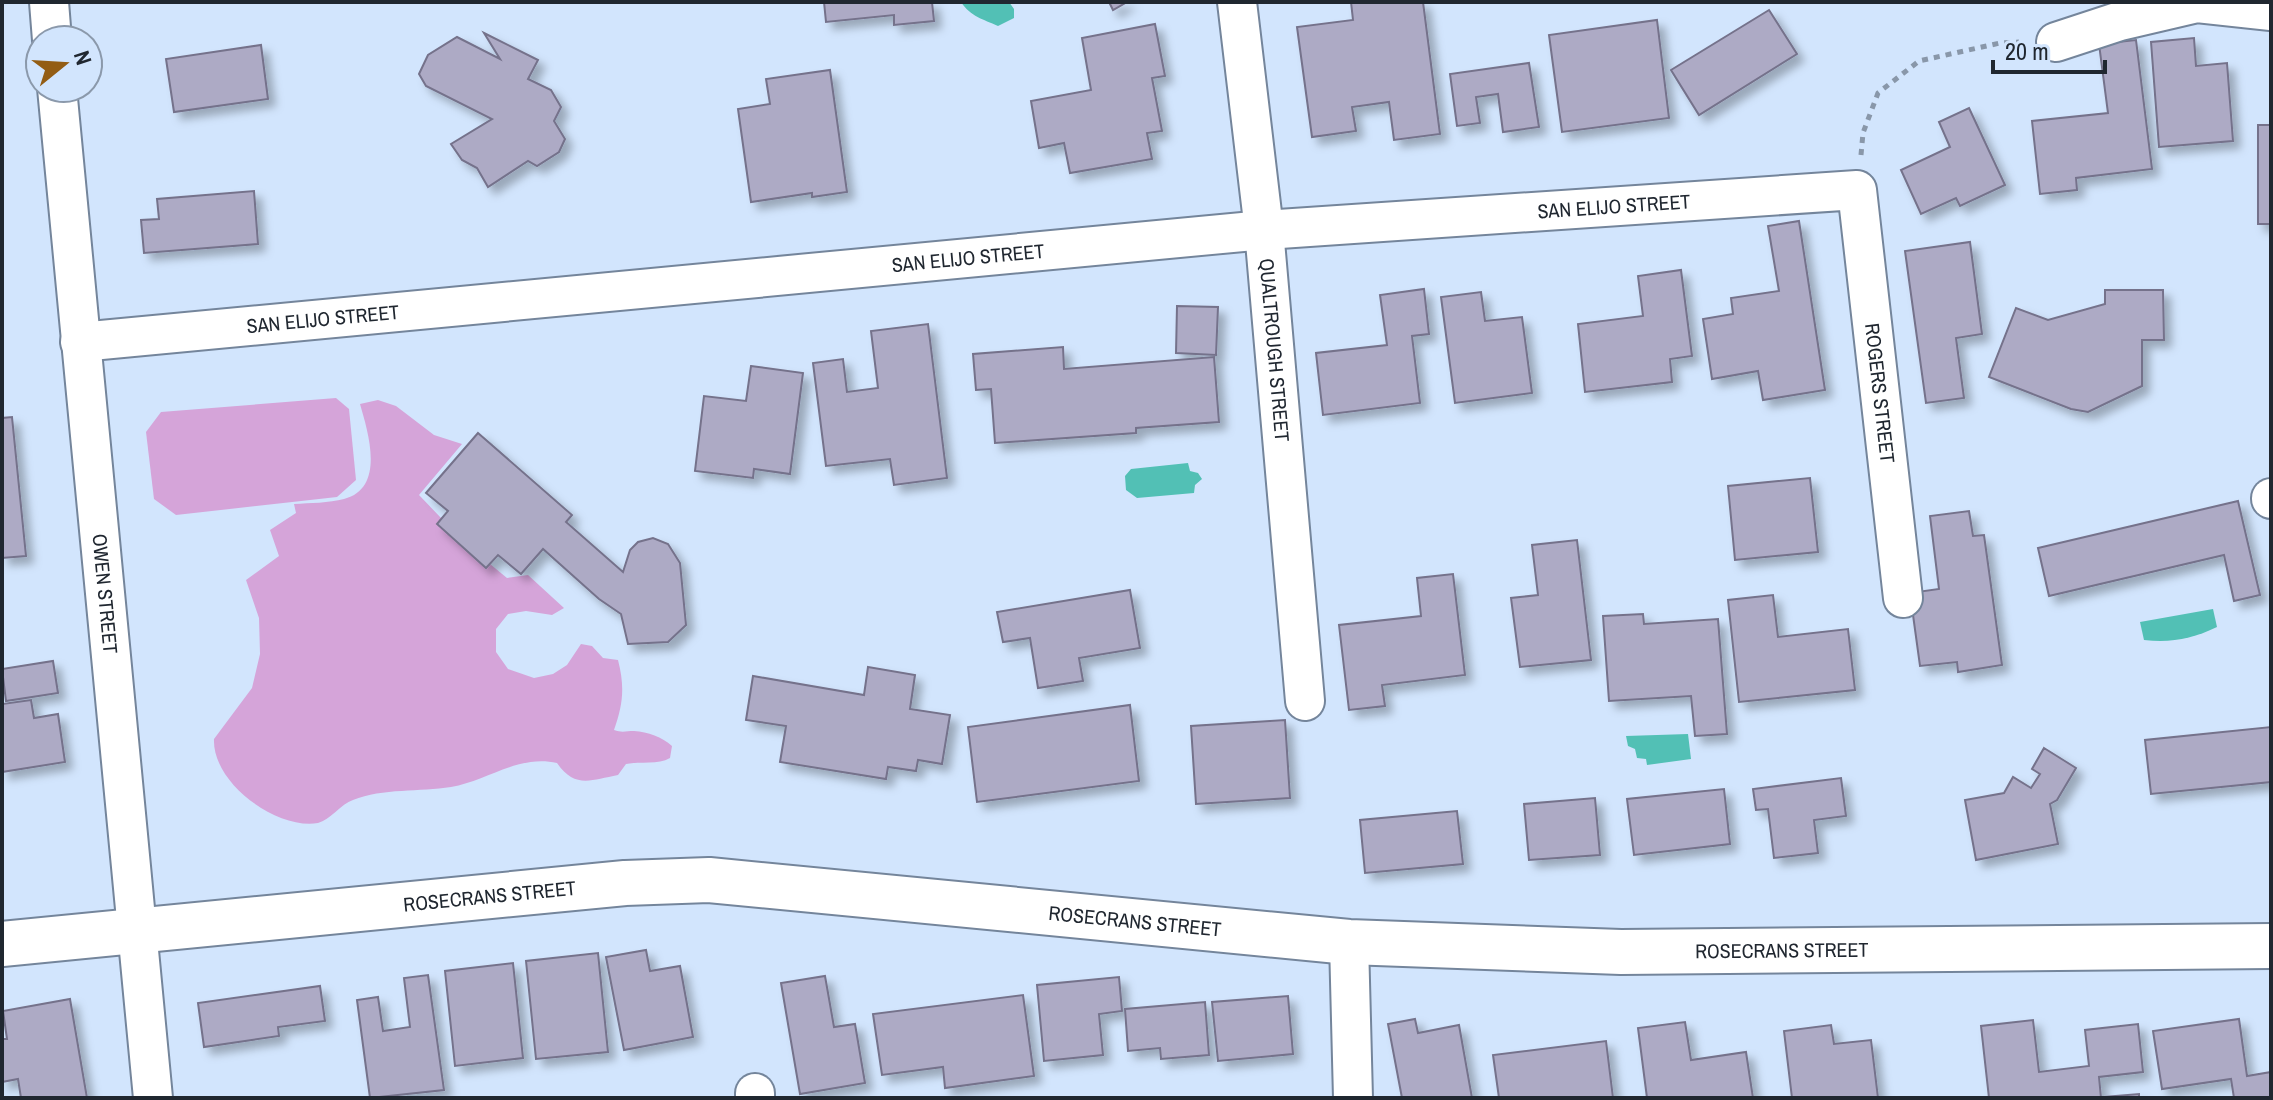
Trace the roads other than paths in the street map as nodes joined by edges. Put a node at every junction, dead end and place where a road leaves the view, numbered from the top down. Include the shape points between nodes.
1 (49, 2) edge
2 (1237, 2) edge
3 (2271, 11) edge
4 (51, 24) edge
5 (2056, 42) road end
6 (58, 104) edge
7 (1857, 190) joint
8 (1264, 230) junction
9 (80, 342) junction
10 (1903, 598) dead end
11 (1305, 701) dead end
12 (139, 931) junction
13 (1349, 942) junction
14 (2, 944) edge
15 (2271, 946) edge
16 (153, 1098) edge
17 (1353, 1098) edge

1 - 4 street
2 - 8 street, QUALTROUGH STREET
3 - 5 street via 2197,3
6 - 9 street, OWEN STREET
7 - 8 street, SAN ELIJO STREET
7 - 10 street, ROGERS STREET
8 - 9 street, SAN ELIJO STREET
8 - 11 street, QUALTROUGH STREET
9 - 12 street, OWEN STREET
12 - 13 street, ROSECRANS STREET via 625,883 709,880
12 - 14 street, ROSECRANS STREET
12 - 16 street, OWEN STREET
13 - 15 street, ROSECRANS STREET via 1621,952
13 - 17 street

